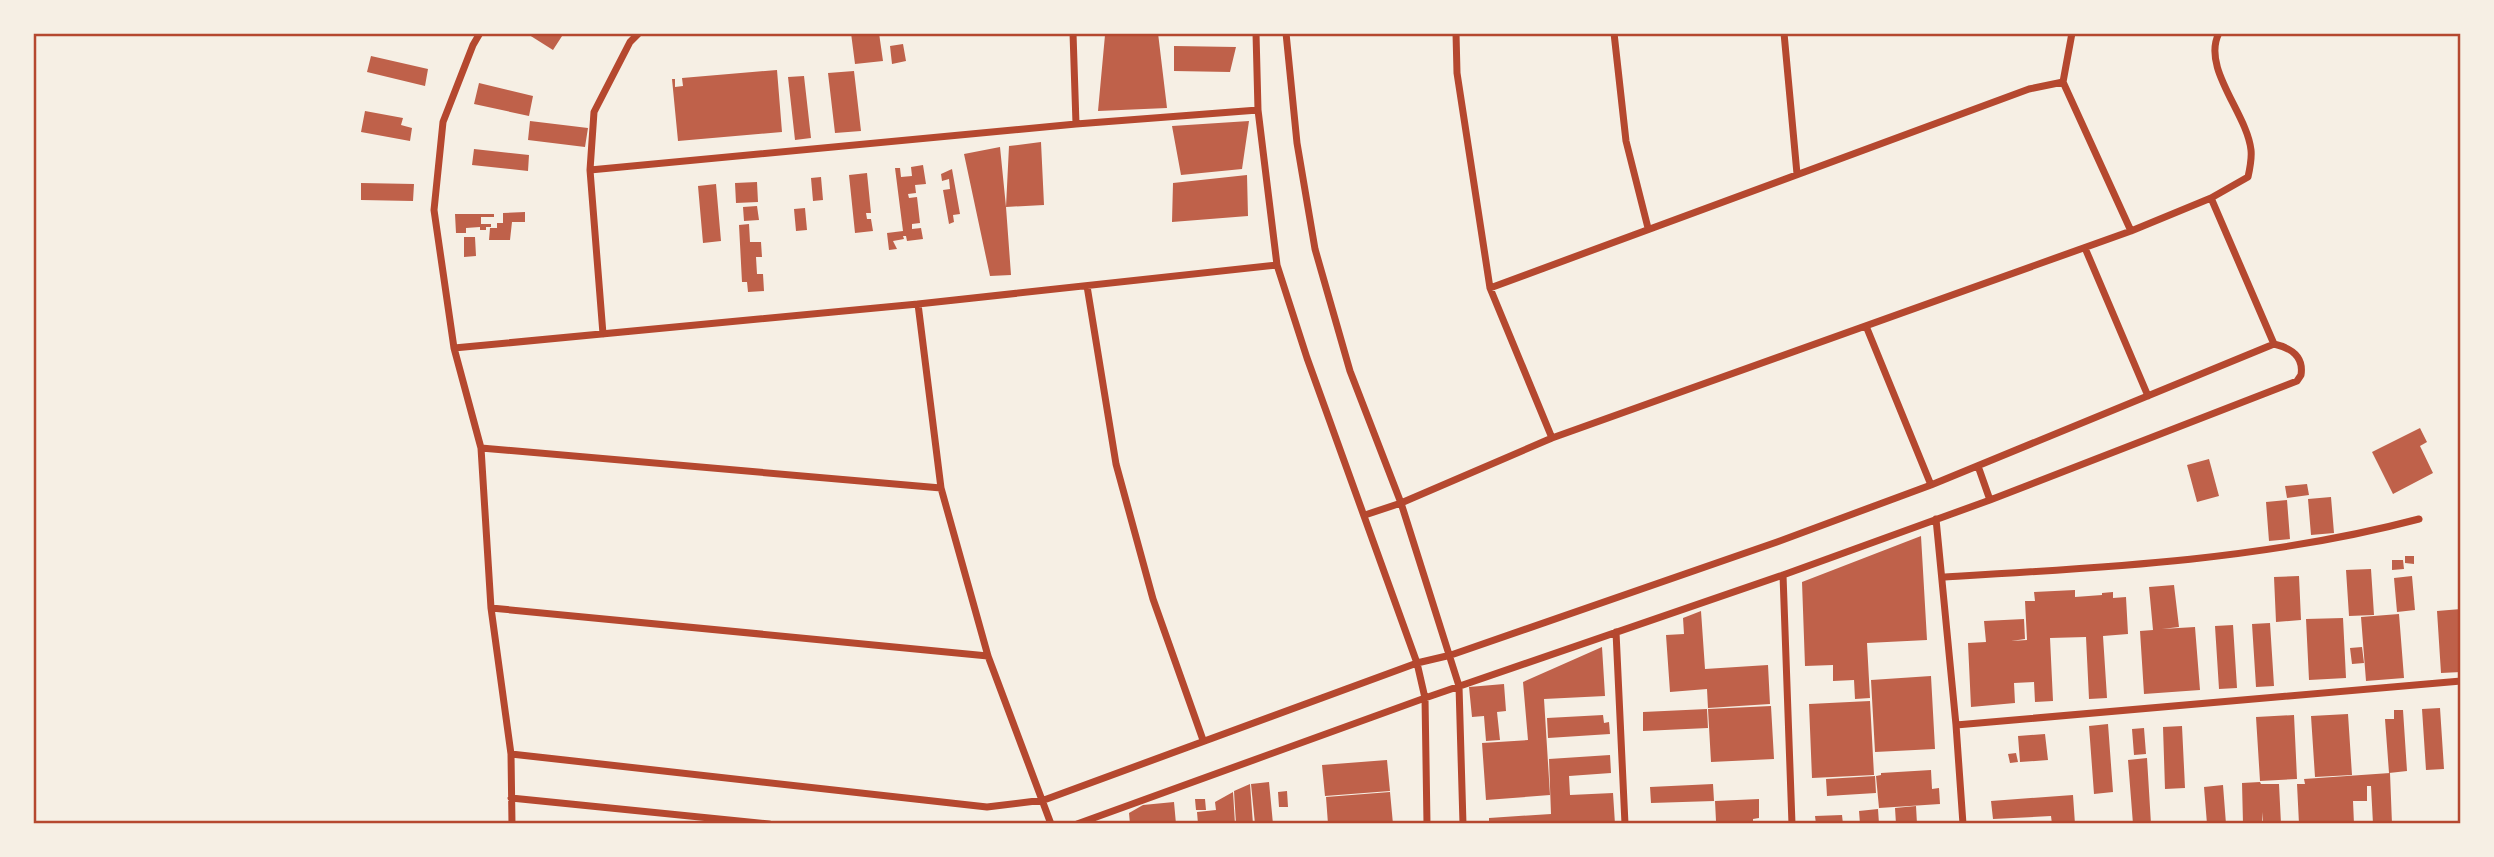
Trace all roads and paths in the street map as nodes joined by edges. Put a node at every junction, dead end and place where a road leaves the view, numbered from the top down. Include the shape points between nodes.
1 (480, 33) edge
2 (639, 33) edge
3 (1073, 33) edge
4 (1256, 33) edge
5 (1286, 33) edge
6 (1456, 33) edge
7 (1614, 33) edge
8 (1784, 33) edge
9 (2072, 33) edge
10 (2219, 33) edge
11 (2063, 82) junction
12 (1258, 110) junction
13 (1076, 124) junction
14 (590, 170) junction
15 (1797, 174) junction
16 (2211, 198) junction
17 (1648, 228) junction
18 (2131, 231) junction
19 (2085, 247) junction
20 (1277, 265) junction
21 (1087, 286) junction
22 (1490, 288) junction
23 (918, 304) junction
24 (1866, 326) junction
25 (603, 334) junction
26 (2274, 344) junction
27 (454, 348) junction
28 (2148, 396) junction
29 (1552, 438) junction
30 (481, 448) junction
31 (1978, 466) junction
32 (1931, 485) junction
33 (941, 488) junction
34 (1990, 500) junction
35 (1401, 503) junction
36 (1365, 515) junction
37 (1936, 519) junction
38 (2419, 519) dead end
39 (1783, 575) junction
40 (1942, 577) junction
41 (491, 608) junction
42 (1616, 632) junction
43 (1451, 655) junction
44 (988, 656) junction
45 (1417, 663) junction
46 (2461, 681) edge
47 (1459, 686) junction
48 (1425, 698) junction
49 (1956, 725) junction
50 (1203, 740) junction
51 (511, 754) junction
52 (511, 798) junction
53 (1044, 800) junction
54 (512, 824) edge
55 (769, 824) edge
56 (1051, 824) edge
57 (1077, 824) edge
58 (1427, 824) edge
59 (1463, 824) edge
60 (1625, 824) edge
61 (1792, 824) edge
62 (1962, 824) edge

1 - 27 street via 443,122 434,210
2 - 14 street via 629,42 594,112
3 - 13 street
4 - 12 street
5 - 35 street via 1297,143 1315,249 1350,371
6 - 22 street via 1457,73
7 - 17 street via 1626,141
8 - 15 street
9 - 11 street
10 - 16 street via 2214,44 2216,63 2244,125 2251,164 2248,177
11 - 15 street via 2029,89
11 - 18 street
12 - 13 street
12 - 20 street
13 - 14 street
14 - 25 street
15 - 17 street
16 - 18 street
16 - 26 street
17 - 22 street
18 - 19 street
19 - 24 street
19 - 28 street
20 - 21 street
20 - 36 street
21 - 23 street
21 - 50 street via 1116,464 1153,599
22 - 29 street
23 - 25 street
23 - 33 street
24 - 29 street
24 - 32 street
25 - 27 street
26 - 28 street
26 - 34 street via 2295,352 2301,362 2297,381
27 - 30 street
28 - 31 street
29 - 35 street
30 - 33 street
30 - 41 street
31 - 32 street
31 - 34 street
32 - 43 street
33 - 44 street
34 - 37 street
35 - 36 street
35 - 43 street
36 - 45 street
37 - 39 street
37 - 40 street
38 - 40 street via 2280,548 2116,567
39 - 42 street
39 - 61 street
40 - 49 street
41 - 44 street
41 - 51 street
42 - 47 street
42 - 60 street
43 - 45 street
43 - 47 street
44 - 53 street
45 - 48 street
45 - 50 street
46 - 49 street
47 - 48 street
47 - 59 street
48 - 57 street
48 - 58 street
49 - 62 street
50 - 53 street
51 - 52 street
51 - 53 street via 987,807
52 - 54 street
52 - 55 street
53 - 56 street

